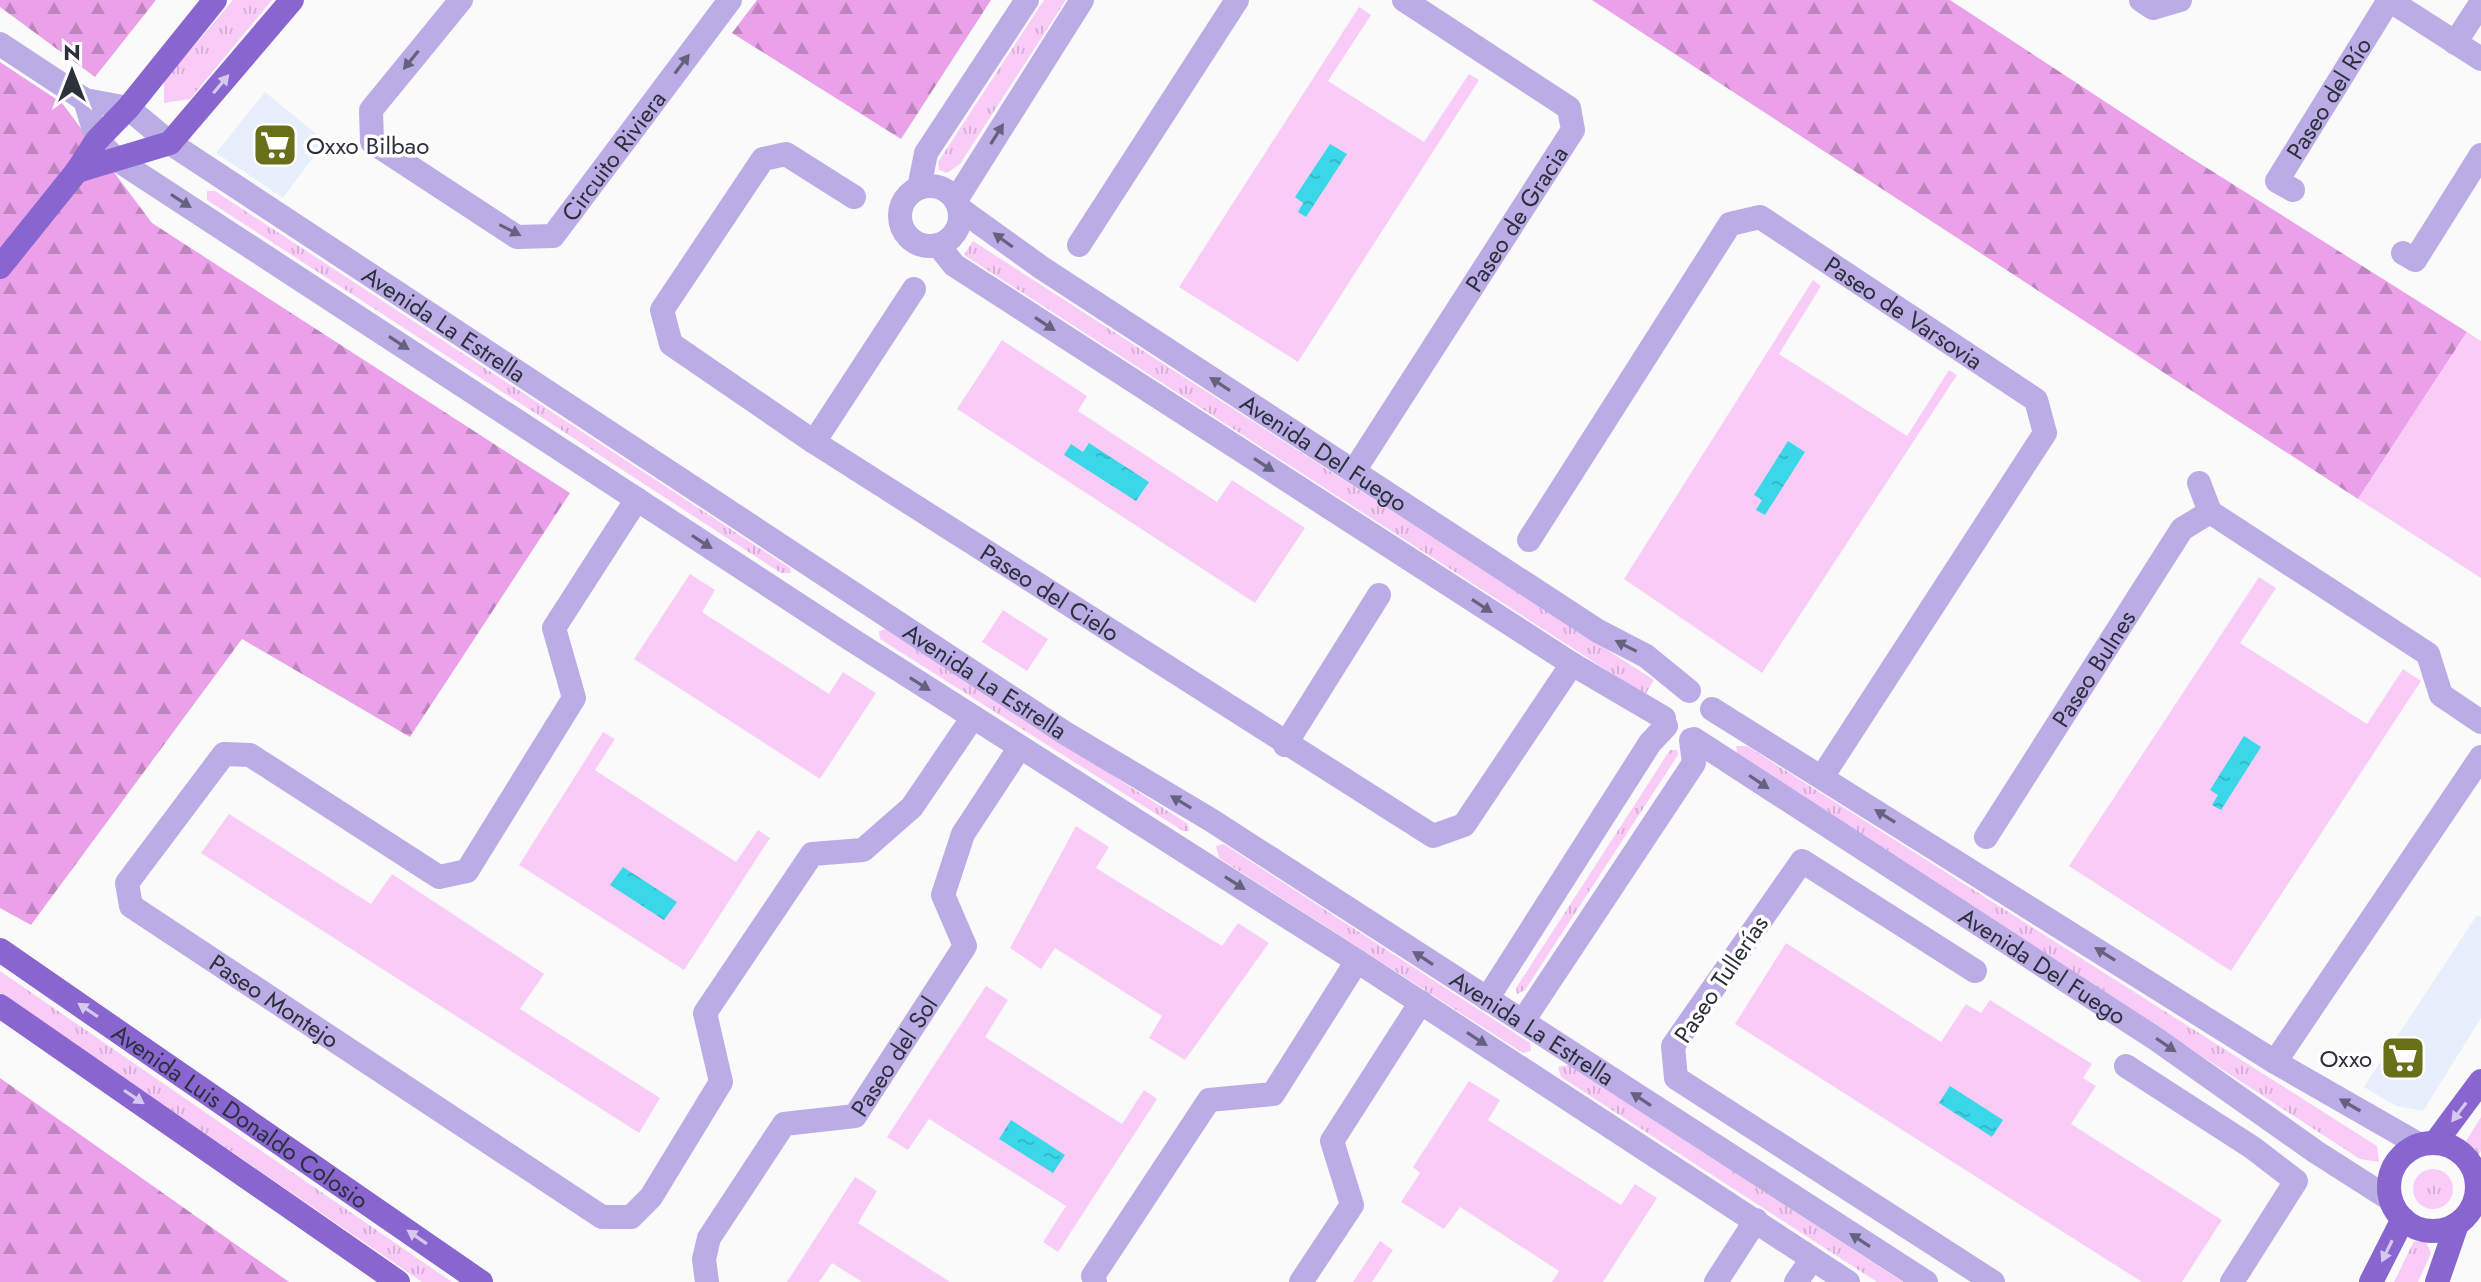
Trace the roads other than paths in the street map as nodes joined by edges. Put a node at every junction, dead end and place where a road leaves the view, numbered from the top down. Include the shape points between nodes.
1 (215, 0) edge
2 (292, 0) edge
3 (461, 0) edge
4 (730, 0) edge
5 (1027, 0) edge
6 (1082, 0) edge
7 (1237, 0) edge
8 (1404, 0) edge
9 (2141, 0) edge
10 (2180, 0) edge
11 (2480, 5) edge
12 (2455, 43) junction
13 (0, 44) edge
14 (2481, 59) edge
15 (85, 100) junction
16 (128, 108) junction
17 (97, 140) junction
18 (170, 143) junction
19 (2481, 155) edge
20 (116, 159) junction
21 (77, 171) junction
22 (919, 188) junction
23 (2293, 190) dead end
24 (854, 197) dead end
25 (958, 204) junction
26 (938, 245) junction
27 (1079, 245) dead end
28 (2403, 253) dead end
29 (0, 267) edge
30 (914, 289) dead end
31 (814, 442) junction
32 (1360, 462) junction
33 (2199, 483) dead end
34 (637, 499) junction
35 (2210, 512) junction
36 (1529, 540) dead end
37 (813, 569) junction
38 (1379, 595) dead end
39 (791, 601) junction
40 (871, 607) junction
41 (849, 638) junction
42 (1566, 673) junction
43 (1689, 691) junction
44 (1712, 709) junction
45 (973, 717) junction
46 (1665, 722) junction
47 (2481, 722) edge
48 (1693, 740) junction
49 (1285, 745) junction
50 (1020, 747) junction
51 (2481, 757) edge
52 (1829, 768) junction
53 (1211, 820) junction
54 (1986, 837) dead end
55 (1188, 853) junction
56 (0, 950) edge
57 (1357, 961) junction
58 (1975, 971) dead end
59 (1487, 999) junction
60 (1421, 1002) junction
61 (0, 1006) edge
62 (1523, 1021) junction
63 (1557, 1046) junction
64 (2280, 1054) junction
65 (2126, 1066) dead end
66 (1534, 1077) junction
67 (2481, 1081) edge
68 (2427, 1143) junction
69 (2305, 1168) junction
70 (2479, 1182) edge
71 (2388, 1198) junction
72 (2403, 1219) junction
73 (2457, 1224) junction
74 (1750, 1230) junction
75 (1802, 1272) edge
76 (398, 1282) edge
77 (481, 1282) edge
78 (707, 1282) edge
79 (1095, 1282) edge
80 (1301, 1282) edge
81 (1716, 1282) edge
82 (1848, 1282) edge
83 (1926, 1282) edge
84 (1993, 1282) edge
85 (2232, 1282) edge
86 (2371, 1282) edge
87 (2437, 1282) edge

1 - 16 main road
18 -> 2 main road
3 -> 4 street, Circuito Riviera via 371,110 372,142 517,237 553,236
5 - 22 street via 926,153
25 -> 6 street
7 - 27 street
8 - 32 street, Paseo de Gracia via 1569,108 1573,130
9 - 10 street via 2153,8
11 - 12 street
12 - 14 street, Paseo del Río
12 - 23 street, Paseo del Río via 2389,0 2277,181
13 - 15 street
15 - 16 street, Avenida La Estrella
15 - 17 street
16 - 17 main road
16 - 18 street, Avenida La Estrella
17 - 20 street, Avenida La Estrella
17 - 21 main road
18 - 20 main road
18 - 37 street, Avenida La Estrella
19 - 28 street via 2415,260
20 - 21 main road
20 -> 34 street, Avenida La Estrella
21 - 29 main road
22 - 25 street via 940,188
22 - 26 street via 904,200 902,230 917,244
24 - 31 street, Paseo del Cielo via 786,154 763,159 662,310 671,344
25 - 26 street via 958,228
32 -> 25 street, Avenida Del Fuego via 1042,268
26 -> 42 street, Avenida Del Fuego via 954,265
30 - 31 street
31 - 49 street, Paseo del Cielo
43 -> 32 street, Avenida Del Fuego via 1646,656 1598,631
33 - 35 street
34 -> 39 street, Avenida La Estrella
34 - 45 street, Paseo Montejo via 554,628 574,698 467,871 439,877 250,755 224,754 127,883 131,906 602,1217 631,1217 651,1197 721,1082 705,1013 812,854 863,850 912,807
35 - 47 street via 2428,654 2441,695
35 - 54 street, Paseo Bulnes via 2182,529
36 - 52 street, Paseo de Varsovia via 1730,224 1760,217 2036,400 2045,433
37 - 39 street
37 - 40 street, Avenida La Estrella
38 - 49 street
39 - 41 street, Avenida La Estrella
40 - 41 street
53 -> 40 street, Avenida La Estrella
41 -> 45 street, Avenida La Estrella
42 - 46 street, Avenida Del Fuego
42 - 49 street, Paseo del Cielo via 1464,825 1433,836
43 - 44 street
43 - 46 street via 1668,702
44 - 48 street via 1711,724
44 - 52 street, Avenida Del Fuego
45 - 50 street, Avenida La Estrella
46 - 48 street via 1678,738
46 - 59 street
48 - 62 street via 1694,763
48 -> 69 street, Avenida Del Fuego via 2156,1039
50 - 55 street, Avenida La Estrella
50 - 78 street, Paseo del Sol via 963,834 943,895 965,946 855,1116 784,1124 709,1238 704,1259
51 - 64 street
64 -> 52 street, Avenida Del Fuego
53 - 55 street
59 -> 53 street, Avenida La Estrella
55 -> 57 street, Avenida La Estrella
77 -> 56 main road, Avenida Luis Donaldo Colosio
57 - 60 street, Avenida La Estrella
57 - 79 street via 1273,1094 1209,1100 1093,1276
58 - 84 street, Paseo Tullerías via 1802,861 1673,1046 1676,1078
59 - 62 street, Avenida La Estrella
60 -> 66 street, Avenida La Estrella
60 - 80 street via 1332,1141 1352,1205
61 -> 76 main road, Avenida Luis Donaldo Colosio
62 - 63 street, Avenida La Estrella
63 - 66 street
83 -> 63 street, Avenida La Estrella
68 -> 64 street, Avenida Del Fuego
65 - 69 street via 2253,1148
66 - 74 street, Avenida La Estrella
67 -> 68 main road
68 - 70 main road via 2459,1152
68 - 71 main road via 2396,1164
69 - 71 street, Avenida Del Fuego
69 - 85 street
70 - 73 main road via 2471,1210
71 - 72 main road
72 - 73 main road via 2426,1231
72 -> 86 main road
73 - 87 main road
74 - 75 street, Avenida La Estrella
74 - 81 street
75 - 82 street, Avenida La Estrella

